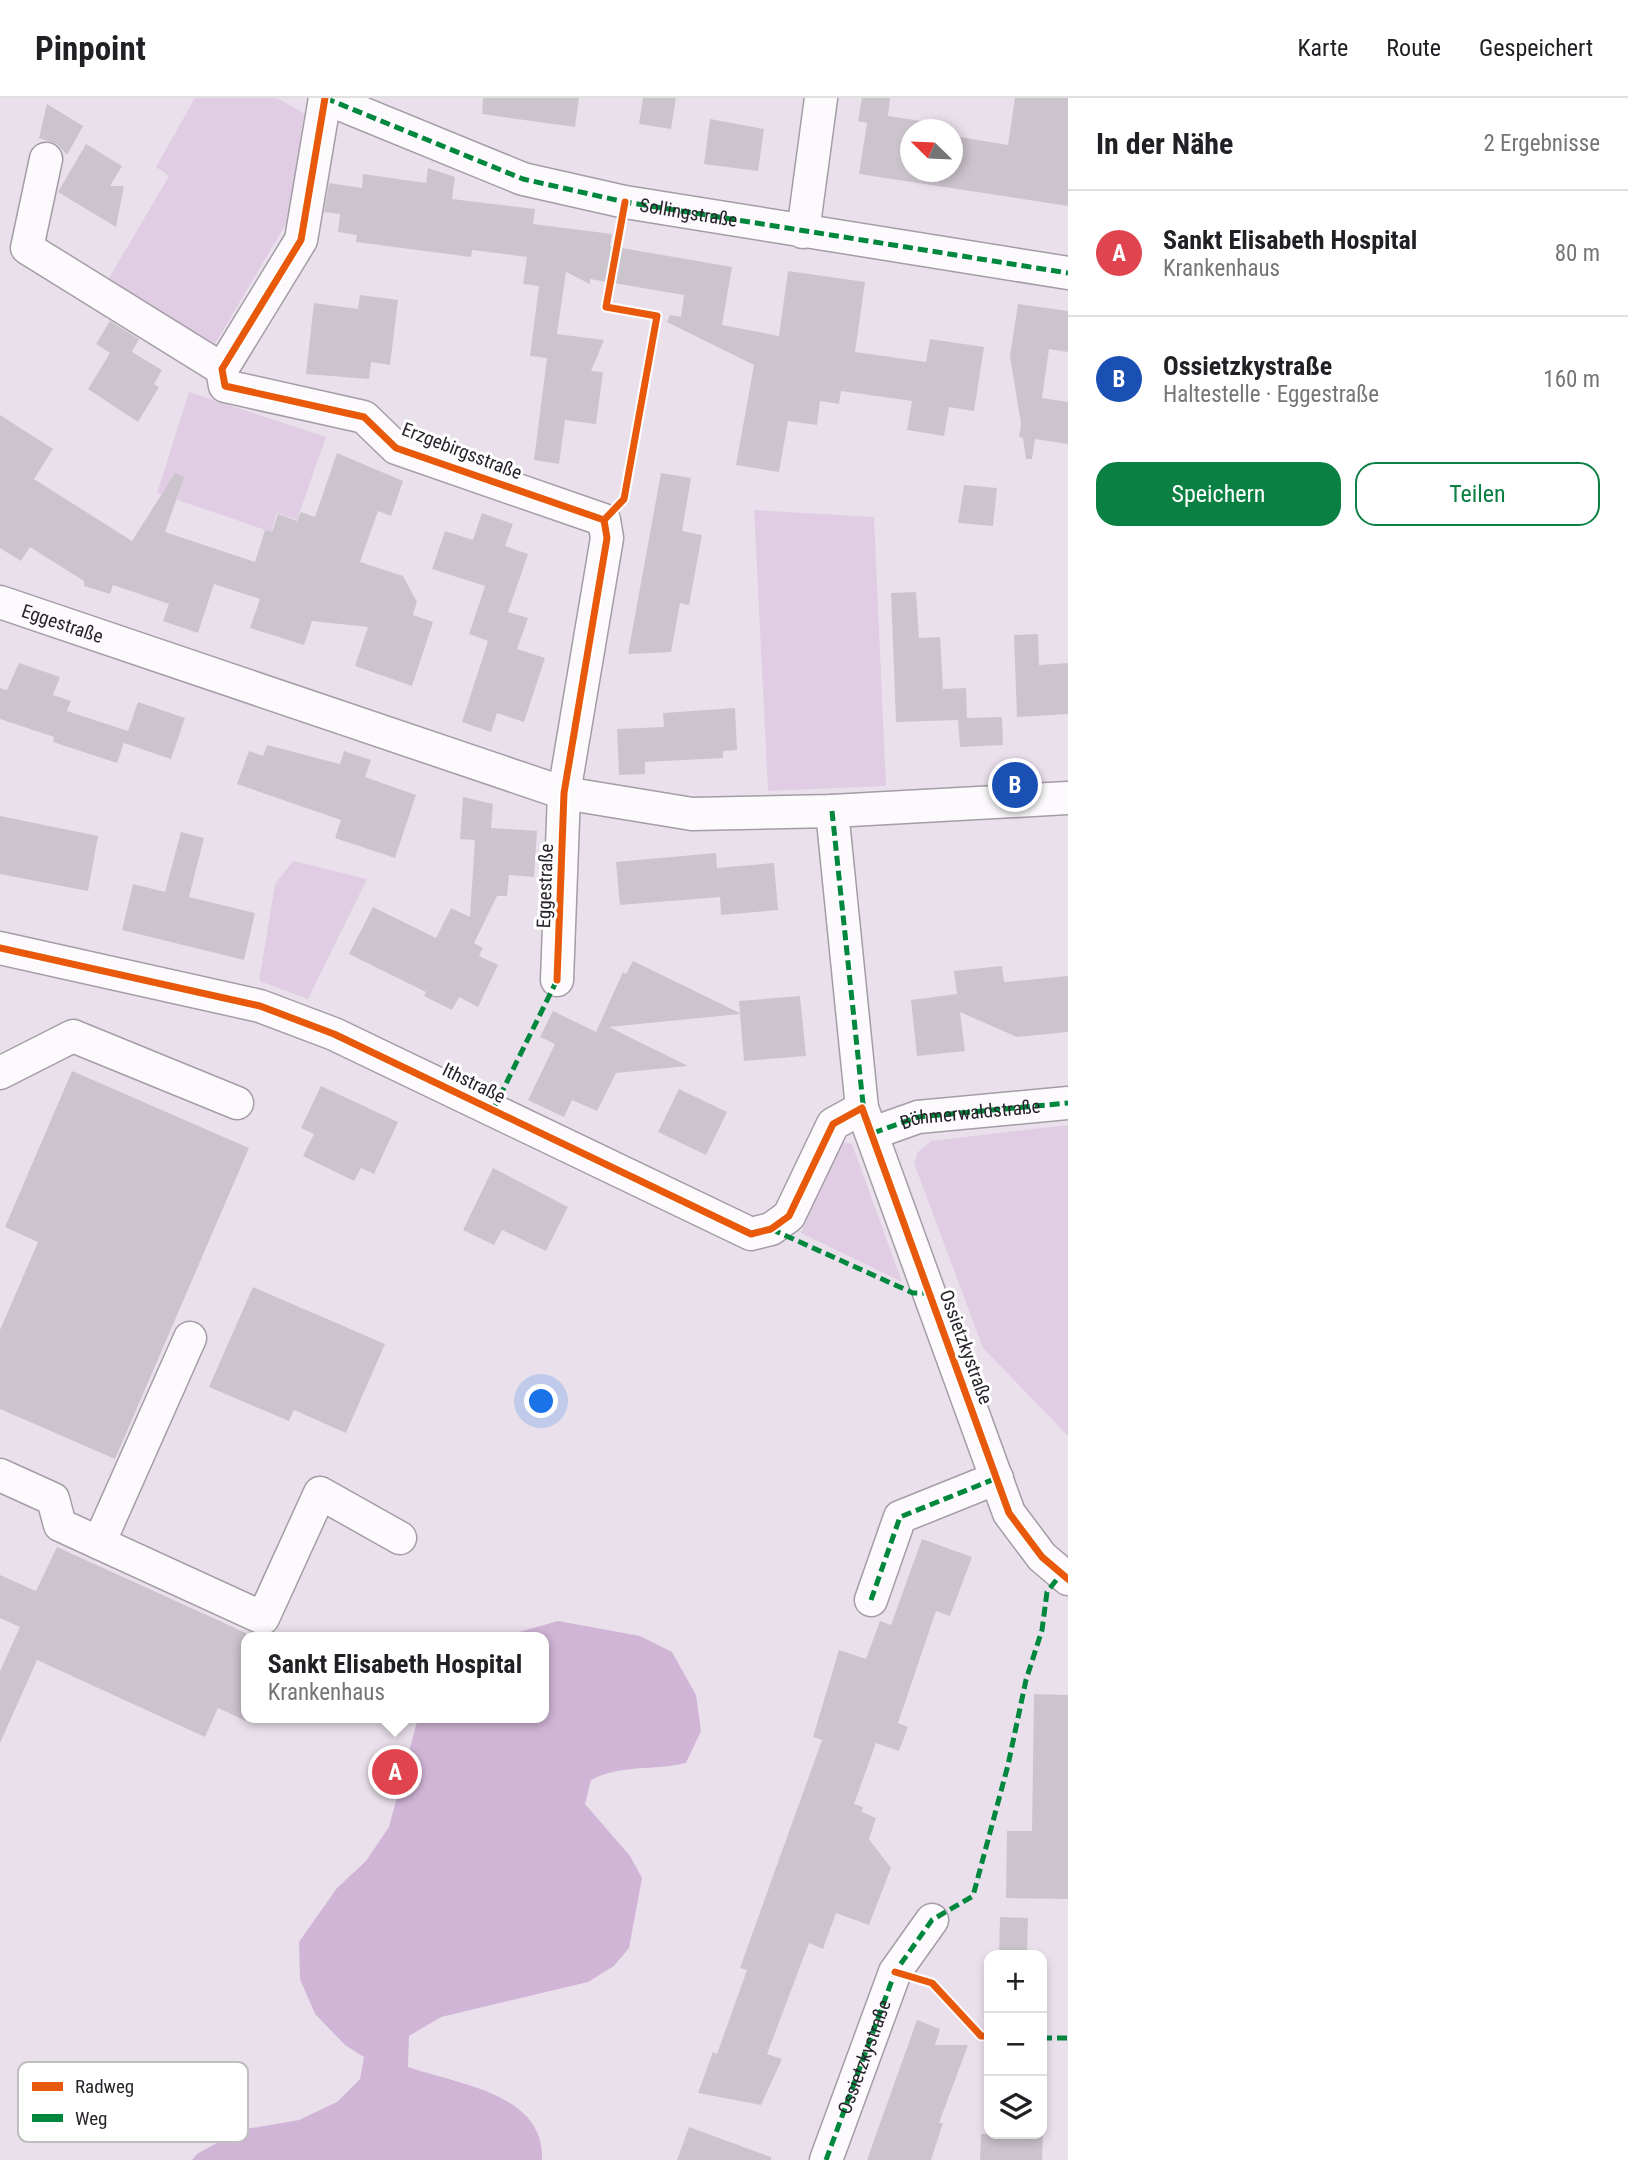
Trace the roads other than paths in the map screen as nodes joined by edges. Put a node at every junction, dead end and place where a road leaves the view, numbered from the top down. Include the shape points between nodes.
1 (325, 98) edge
2 (821, 98) edge
3 (46, 159) dead end
4 (803, 232) junction
5 (1068, 273) edge
6 (222, 369) junction
7 (0, 602) edge
8 (564, 793) junction
9 (1068, 798) edge
10 (832, 811) junction
11 (0, 948) edge
12 (557, 980) dead end
13 (0, 1073) edge
14 (237, 1103) dead end
15 (1068, 1103) edge
16 (867, 1120) junction
17 (190, 1338) dead end
18 (0, 1475) edge
19 (997, 1478) junction
20 (400, 1538) dead end
21 (99, 1543) junction
22 (1068, 1579) edge
23 (871, 1600) dead end
24 (932, 1920) dead end
25 (826, 2160) edge

1 - 4 street, Sollingstraße via 523,179 625,202
1 - 6 street via 301,240
2 - 4 street
3 - 6 street via 27,248
4 - 5 street, Sollingstraße
6 - 8 street, Erzgebirgsstraße via 225,386 364,417 397,447 604,520 607,538
7 - 8 street, Eggestraße
8 - 10 street, Eggestraße via 692,814
8 - 12 street, Eggestraße
9 - 10 street, Eggestraße
10 - 16 street, Ossietzkystraße
11 - 16 street, Ithstraße via 260,1006 334,1034 751,1234 771,1229 789,1216 833,1124
13 - 14 street via 73,1036
15 - 16 street, Böhmerwaldstraße
16 - 19 street, Ossietzkystraße
17 - 21 street
18 - 21 street via 53,1499 60,1525
19 - 22 street, Ossietzkystraße via 1009,1513 1042,1557
19 - 23 street via 900,1517
20 - 21 street via 320,1493 263,1618
24 - 25 street, Ossietzkystraße via 895,1972

